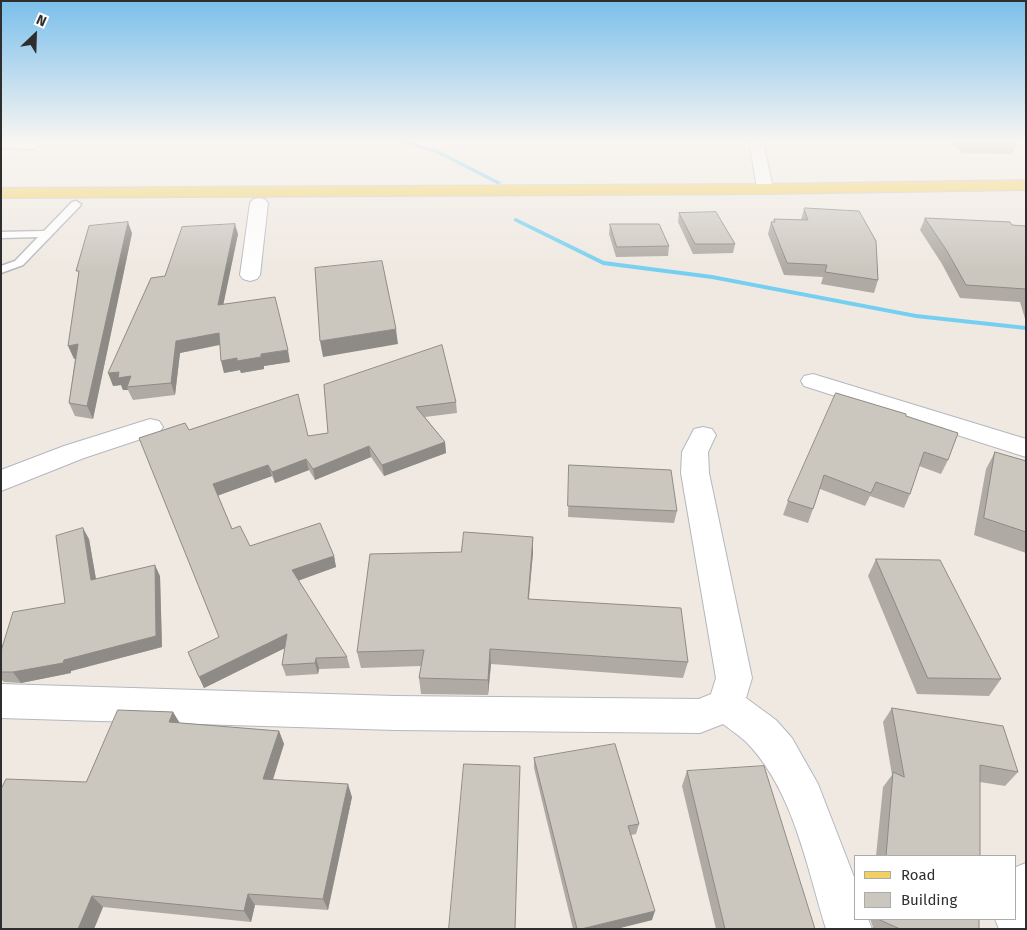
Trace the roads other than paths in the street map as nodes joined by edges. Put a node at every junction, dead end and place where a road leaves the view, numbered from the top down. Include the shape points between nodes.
1 (764, 183) edge
2 (1026, 185) edge
3 (765, 189) junction
4 (1, 193) edge
5 (1026, 196) edge
6 (259, 203) junction
7 (1, 204) edge
8 (76, 204) junction
9 (48, 234) junction
10 (1, 235) edge
11 (1, 270) edge
12 (250, 275) dead end
13 (813, 381) dead end
14 (150, 427) dead end
15 (703, 435) dead end
16 (1026, 448) edge
17 (1, 480) edge
18 (1, 701) edge
19 (726, 705) junction
20 (1026, 885) edge
21 (1017, 911) edge
22 (849, 929) edge

1 - 3 street
2 - 3 main road
3 - 4 main road
5 - 6 main road
6 - 8 main road
6 - 12 street
7 - 8 main road
8 - 9 lane
9 - 10 lane
9 - 11 lane via 19,263
13 - 16 street
14 - 17 street
15 - 19 street via 695,452 695,472 734,678
18 - 19 street via 395,712 700,716
19 - 22 street via 762,733 784,759 806,805
20 - 21 street

